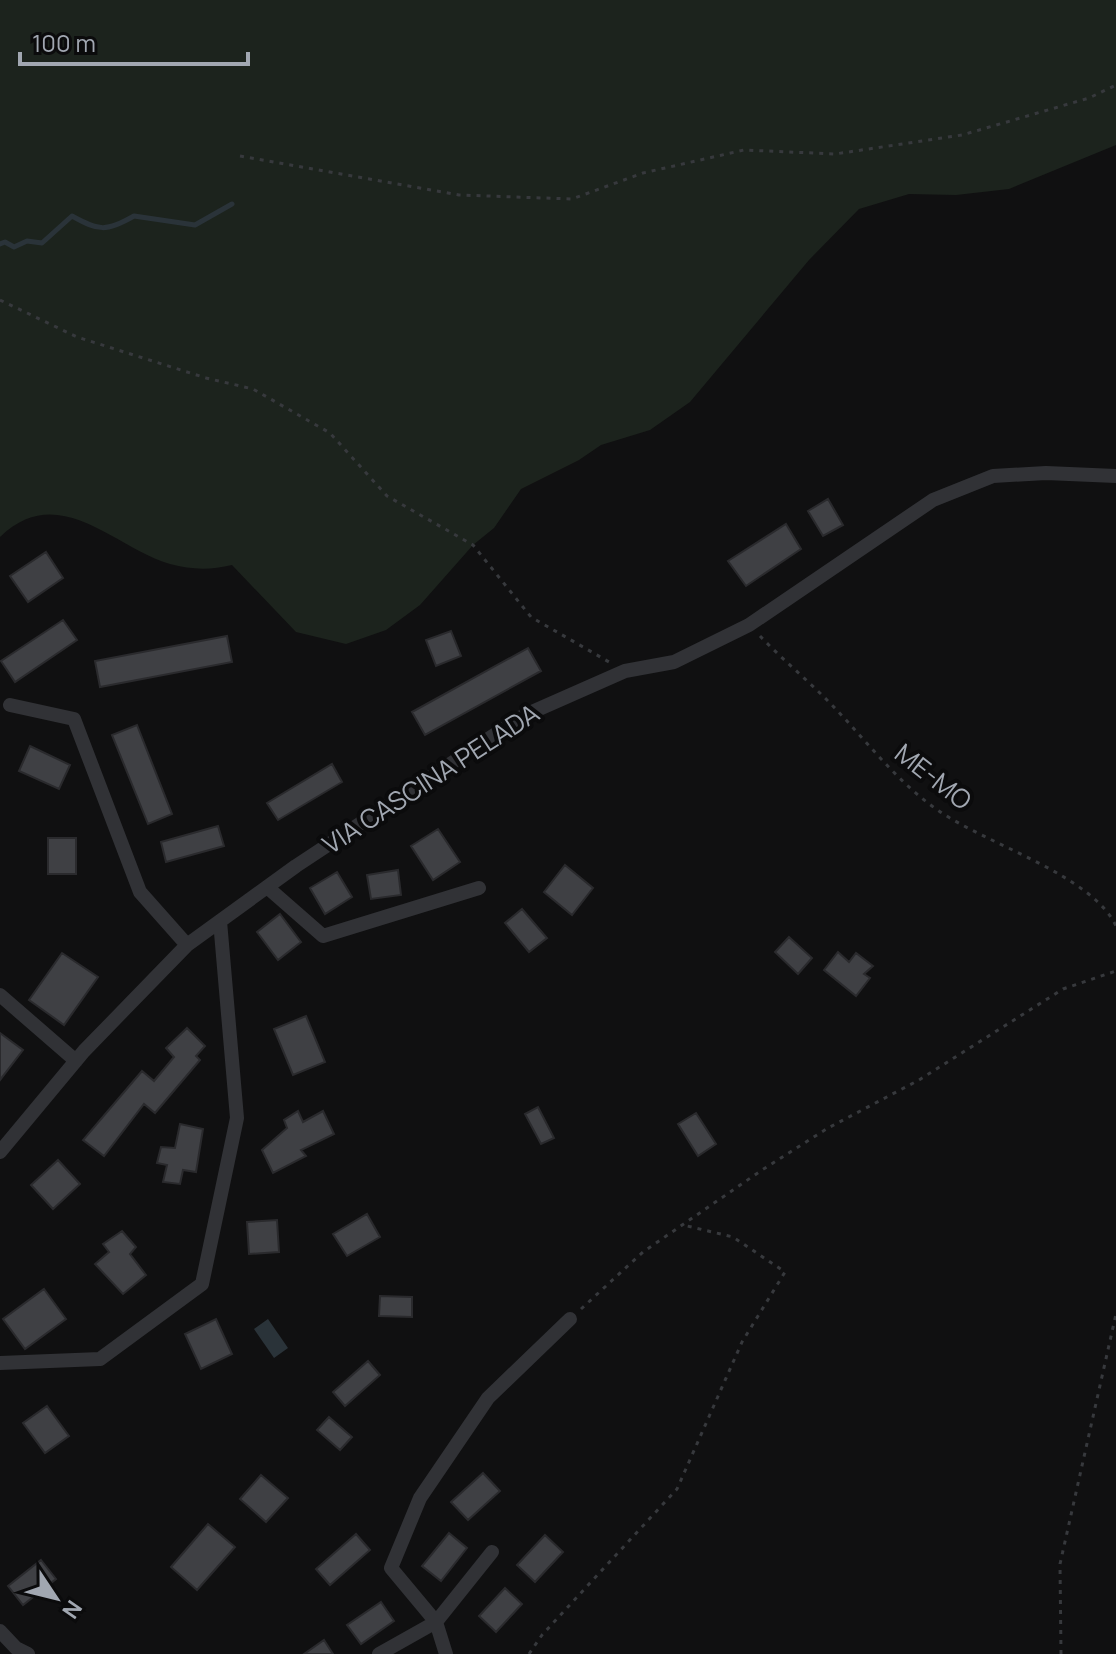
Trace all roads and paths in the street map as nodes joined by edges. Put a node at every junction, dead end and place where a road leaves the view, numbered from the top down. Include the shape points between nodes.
1 (1116, 85) edge
2 (240, 156) dead end
3 (0, 300) edge
4 (1116, 476) edge
5 (749, 625) junction
6 (625, 671) junction
7 (10, 705) dead end
8 (267, 887) junction
9 (479, 888) dead end
10 (220, 921) junction
11 (1116, 926) edge
12 (187, 945) junction
13 (1116, 971) edge
14 (0, 995) edge
15 (76, 1061) junction
16 (0, 1152) edge
17 (683, 1225) junction
18 (1116, 1314) edge
19 (570, 1319) joint
20 (0, 1363) edge
21 (492, 1552) dead end
22 (436, 1622) junction
23 (0, 1631) edge
24 (28, 1654) edge
25 (379, 1654) edge
26 (446, 1654) edge
27 (529, 1654) edge
28 (1061, 1654) edge

1 - 2 path via 1089,98 962,135 835,154 744,150 643,173 572,199 459,195
3 - 6 path via 77,337 253,389 330,433 387,496 473,545 531,617
4 - 5 street, VIA CASCINA PELADA via 1046,473 981,480 933,500
5 - 6 street, VIA CASCINA PELADA via 674,662
5 - 11 path, ME-MO via 939,811 1082,885
6 - 8 street, VIA CASCINA PELADA via 523,716
7 - 12 street via 74,719 140,892
8 - 9 street via 323,936
8 - 10 street, VIA CASCINA PELADA
10 - 12 street, VIA CASCINA PELADA
10 - 20 street via 237,1118 202,1284 100,1359
12 - 15 street, VIA CASCINA PELADA
13 - 17 path via 1063,989 919,1080 828,1128
14 - 15 street
15 - 16 street, VIA CASCINA PELADA
17 - 19 path via 643,1252
17 - 27 path via 733,1237 785,1272 742,1342 677,1489
18 - 28 path via 1060,1564
19 - 22 street via 488,1398 420,1498 391,1568
21 - 22 street
22 - 25 street
22 - 26 street
23 - 24 street

